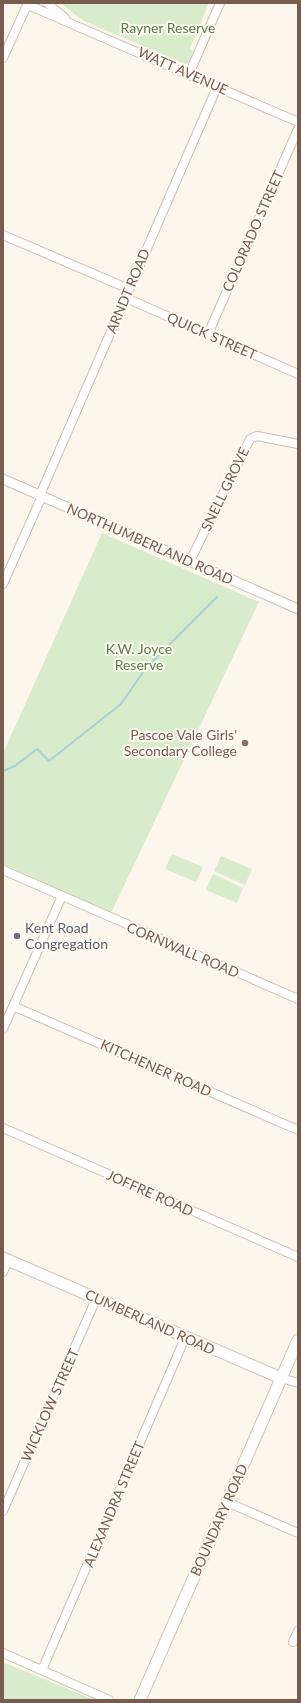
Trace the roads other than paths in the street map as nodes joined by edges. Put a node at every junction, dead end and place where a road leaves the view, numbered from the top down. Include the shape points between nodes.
1 (47, 3) edge
2 (220, 3) edge
3 (28, 4) edge
4 (67, 20) junction
5 (3, 58) edge
6 (189, 74) junction
7 (217, 87) junction
8 (298, 122) edge
9 (298, 129) edge
10 (3, 235) edge
11 (129, 290) junction
12 (126, 298) junction
13 (208, 334) junction
14 (298, 374) edge
15 (298, 444) edge
16 (3, 479) edge
17 (41, 496) junction
18 (190, 562) junction
19 (3, 584) edge
20 (298, 609) edge
21 (3, 870) edge
22 (62, 896) junction
23 (298, 999) edge
24 (13, 1006) junction
25 (5, 1020) edge
26 (3, 1029) edge
27 (3, 1128) edge
28 (298, 1130) edge
29 (298, 1257) edge
30 (6, 1259) edge
31 (3, 1272) edge
32 (96, 1299) junction
33 (185, 1338) junction
34 (298, 1340) edge
35 (281, 1378) junction
36 (298, 1384) edge
37 (227, 1502) junction
38 (3, 1511) edge
39 (298, 1533) edge
40 (298, 1631) edge
41 (293, 1642) dead end
42 (3, 1652) edge
43 (42, 1670) junction
44 (109, 1700) edge
45 (140, 1700) edge

1 - 4 street, WATT AVENUE
2 - 6 street
3 - 4 street, WATT AVENUE
3 - 5 street
4 - 6 street, WATT AVENUE
6 - 7 street, WATT AVENUE
7 - 8 street, WATT AVENUE
7 - 11 street, ARNDT ROAD
9 - 13 street, COLORADO STREET
10 - 11 street
11 - 12 street, ARNDT ROAD
12 - 13 street, QUICK STREET
12 - 17 street, ARNDT ROAD
13 - 14 street, QUICK STREET
15 - 18 street, SNELL GROVE via 257,436 250,439
16 - 17 street, NORTHUMBERLAND ROAD
17 - 18 street, NORTHUMBERLAND ROAD
17 - 19 street, ARNDT ROAD
18 - 20 street, NORTHUMBERLAND ROAD
21 - 22 street, CORNWALL ROAD
22 - 23 street, CORNWALL ROAD
22 - 24 street
24 - 25 street
24 - 28 street, KITCHENER ROAD
25 - 26 street
27 - 29 street, JOFFRE ROAD
30 - 31 street
30 - 32 main road, CUMBERLAND ROAD
32 - 33 main road, CUMBERLAND ROAD
32 - 38 street, WICKLOW STREET
33 - 35 main road, CUMBERLAND ROAD
33 - 43 street, ALEXANDRA STREET
34 - 35 main road, BOUNDARY ROAD
35 - 36 street, CUMBERLAND ROAD
35 - 37 main road, BOUNDARY ROAD
37 - 39 street
37 - 45 main road, BOUNDARY ROAD
40 - 41 street
42 - 43 street
43 - 44 street

